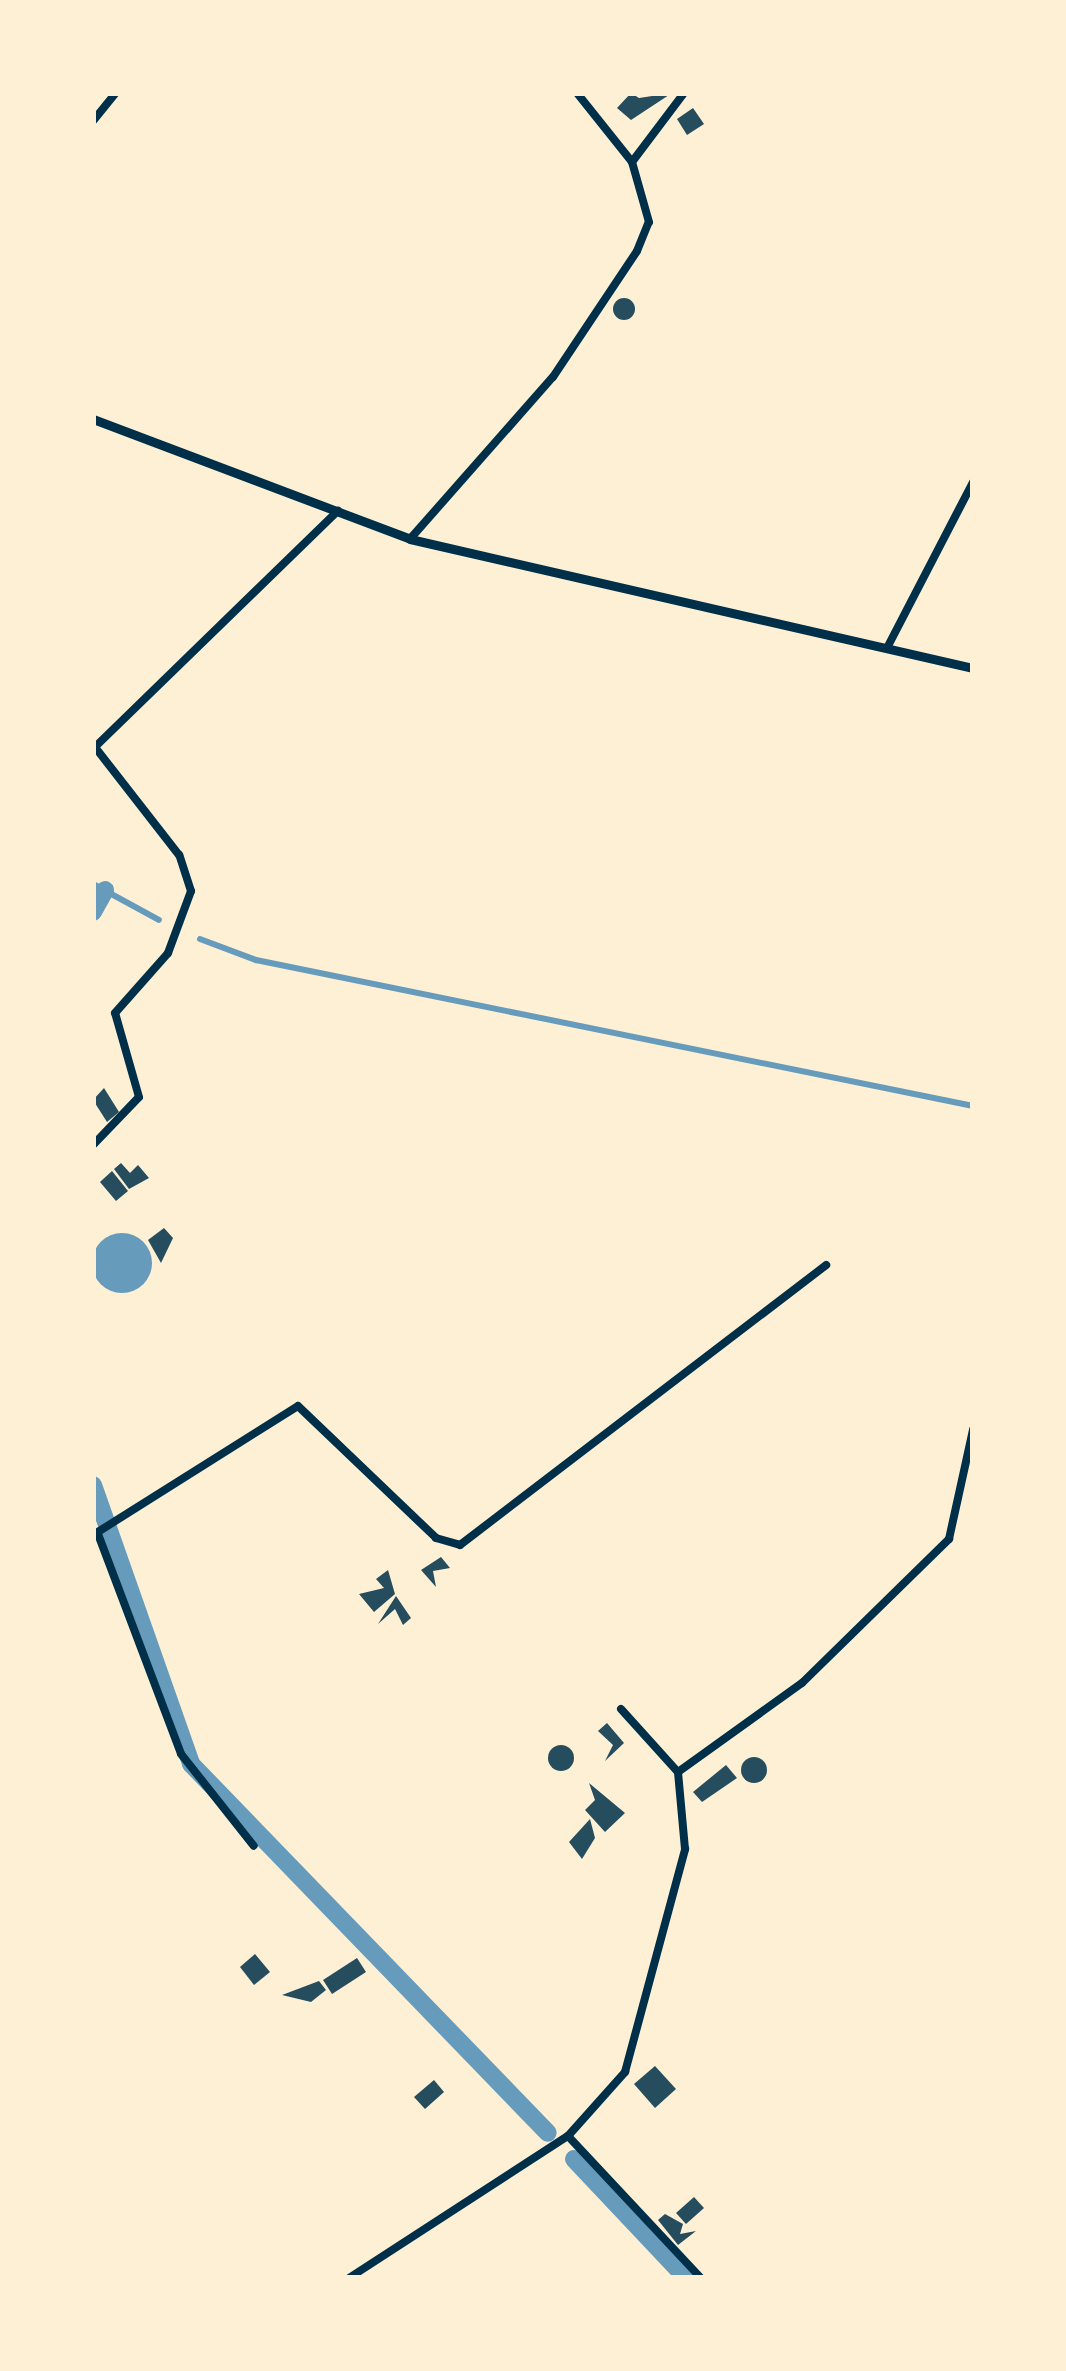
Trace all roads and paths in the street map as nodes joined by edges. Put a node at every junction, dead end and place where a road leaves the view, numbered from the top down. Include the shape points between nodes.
1 (116, 93) edge
2 (577, 93) edge
3 (684, 93) edge
4 (93, 121) edge
5 (632, 162) junction
6 (93, 419) edge
7 (973, 482) edge
8 (338, 511) junction
9 (410, 539) junction
10 (886, 648) junction
11 (973, 668) edge
12 (94, 747) edge
13 (93, 1145) edge
14 (826, 1265) dead end
15 (973, 1430) edge
16 (98, 1533) edge
17 (621, 1709) dead end
18 (678, 1772) junction
19 (254, 1846) dead end
20 (568, 2136) junction
21 (349, 2278) edge
22 (701, 2278) edge

1 - 4 street
2 - 5 street
3 - 5 street
5 - 9 street via 649,222 637,251 554,377
6 - 8 street
7 - 10 street
8 - 9 street
8 - 12 street
9 - 10 street
10 - 11 street
12 - 13 street via 179,855 191,891 168,953 115,1013 139,1097
14 - 16 street via 460,1545 436,1538 298,1406
15 - 18 street via 949,1539 802,1683
16 - 19 street via 181,1754
17 - 18 street
18 - 20 street via 685,1849 633,2055
20 - 21 street
20 - 22 street

